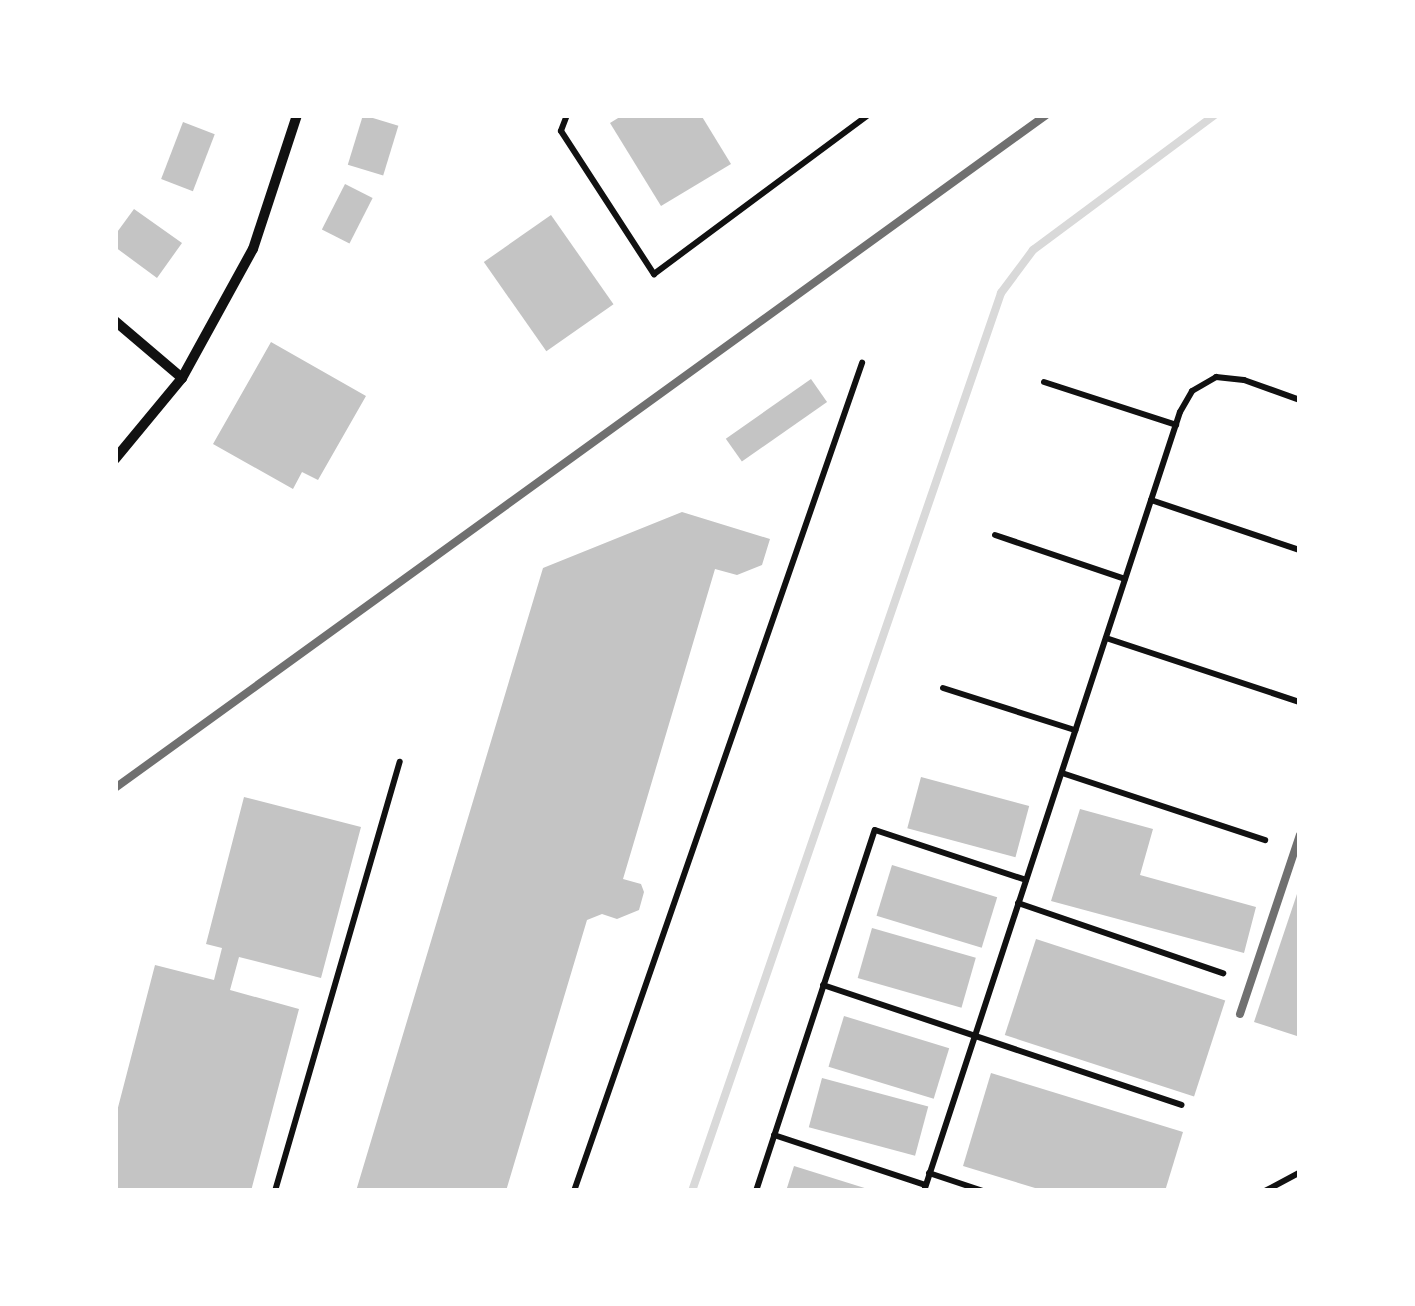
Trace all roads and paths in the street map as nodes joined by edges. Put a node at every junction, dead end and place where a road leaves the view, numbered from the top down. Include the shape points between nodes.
1 (297, 115) edge
2 (567, 115) edge
3 (868, 115) edge
4 (115, 321) edge
5 (862, 362) dead end
6 (182, 378) junction
7 (1044, 382) dead end
8 (1300, 400) edge
9 (1176, 425) junction
10 (115, 459) edge
11 (1151, 500) junction
12 (995, 535) dead end
13 (1300, 550) edge
14 (1125, 579) junction
15 (1106, 638) junction
16 (943, 688) dead end
17 (1300, 702) edge
18 (1075, 730) junction
19 (400, 762) dead end
20 (1061, 773) junction
21 (1265, 840) dead end
22 (1026, 880) junction
23 (1018, 904) junction
24 (1222, 973) dead end
25 (824, 986) junction
26 (974, 1036) junction
27 (1181, 1105) dead end
28 (774, 1135) junction
29 (1300, 1172) edge
30 (929, 1174) junction
31 (925, 1188) edge
32 (274, 1191) edge
33 (574, 1191) edge
34 (756, 1191) edge
35 (983, 1191) edge
36 (1265, 1191) edge

1 - 6 street via 252,249
2 - 3 lane via 561,131 654,274
4 - 6 street
5 - 33 lane
6 - 10 street
7 - 9 lane
8 - 9 lane via 1216,377 1192,390
9 - 11 lane
11 - 13 lane
11 - 14 lane
12 - 14 lane
14 - 15 lane
15 - 17 lane
15 - 18 lane
16 - 18 lane
18 - 20 lane
19 - 32 lane
20 - 21 lane
20 - 22 lane
22 - 23 lane
22 - 25 lane via 874,830
23 - 24 lane
23 - 26 lane
25 - 26 lane
25 - 28 lane
26 - 27 lane
26 - 30 lane
28 - 31 lane
28 - 34 lane
29 - 36 lane
30 - 31 lane
30 - 35 lane

